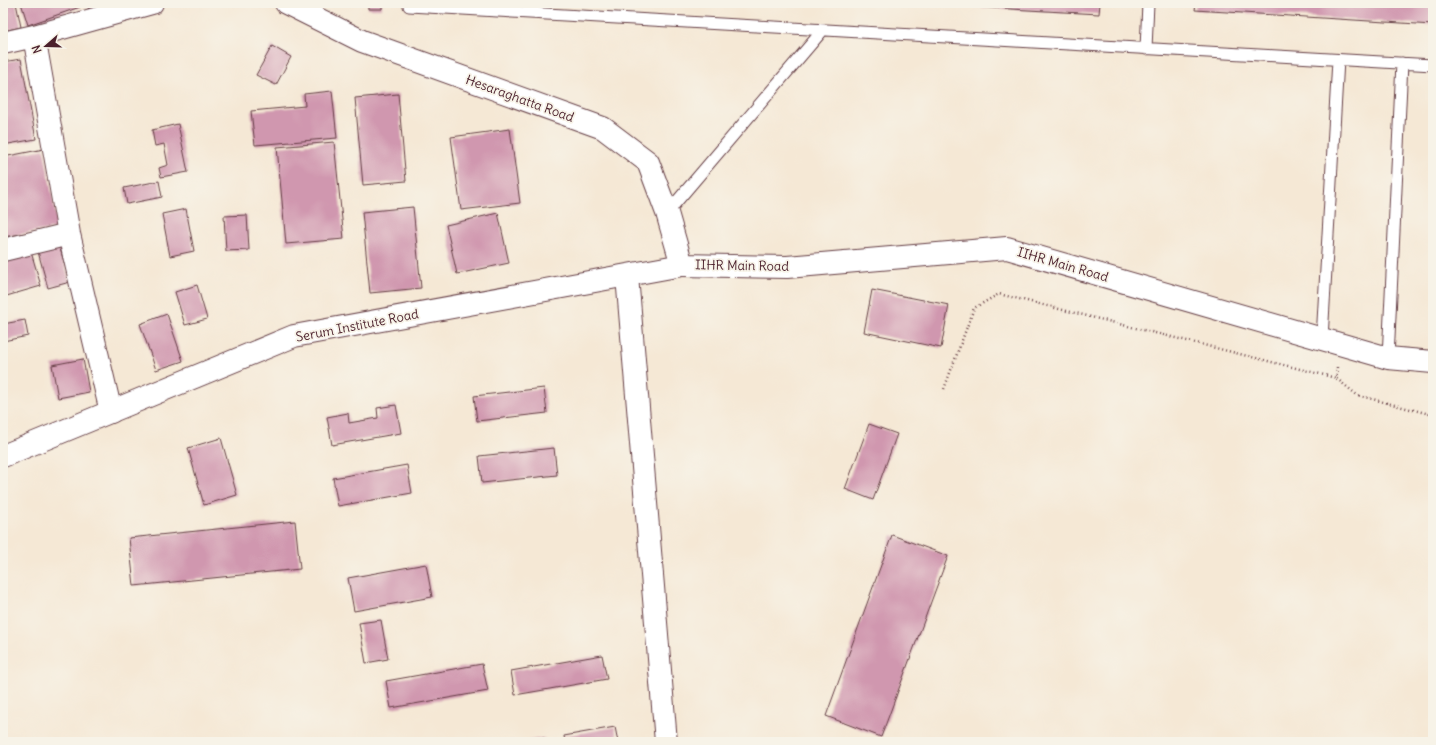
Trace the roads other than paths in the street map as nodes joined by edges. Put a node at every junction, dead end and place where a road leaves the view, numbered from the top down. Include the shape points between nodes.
1 (152, 3) edge
2 (286, 3) edge
3 (1148, 3) edge
4 (409, 6) dead end
5 (823, 30) junction
6 (34, 36) junction
7 (3, 43) edge
8 (1146, 49) junction
9 (1338, 60) junction
10 (1402, 63) junction
11 (1433, 65) edge
12 (667, 213) junction
13 (69, 234) junction
14 (3, 250) edge
15 (682, 265) junction
16 (627, 276) junction
17 (1330, 342) junction
18 (1388, 358) junction
19 (1433, 362) edge
20 (111, 412) junction
21 (3, 456) edge
22 (666, 742) edge

1 - 6 main road
2 - 12 main road, Hesaraghatta Road via 362,41 603,128 648,162
3 - 8 lane
4 - 5 lane
5 - 8 lane
5 - 12 lane
6 - 7 main road
6 - 13 main road
8 - 9 lane
9 - 10 lane
9 - 17 lane
10 - 11 lane
10 - 18 lane
12 - 15 main road, Hesaraghatta Road
13 - 14 main road
13 - 20 main road
15 - 16 main road, Serum Institute Road
15 - 17 main road, IIHR Main Road via 787,266 1007,248
16 - 20 main road, Serum Institute Road via 294,336
16 - 22 main road
17 - 18 main road, IIHR Main Road
18 - 19 main road, IIHR Main Road
20 - 21 main road, Serum Institute Road

